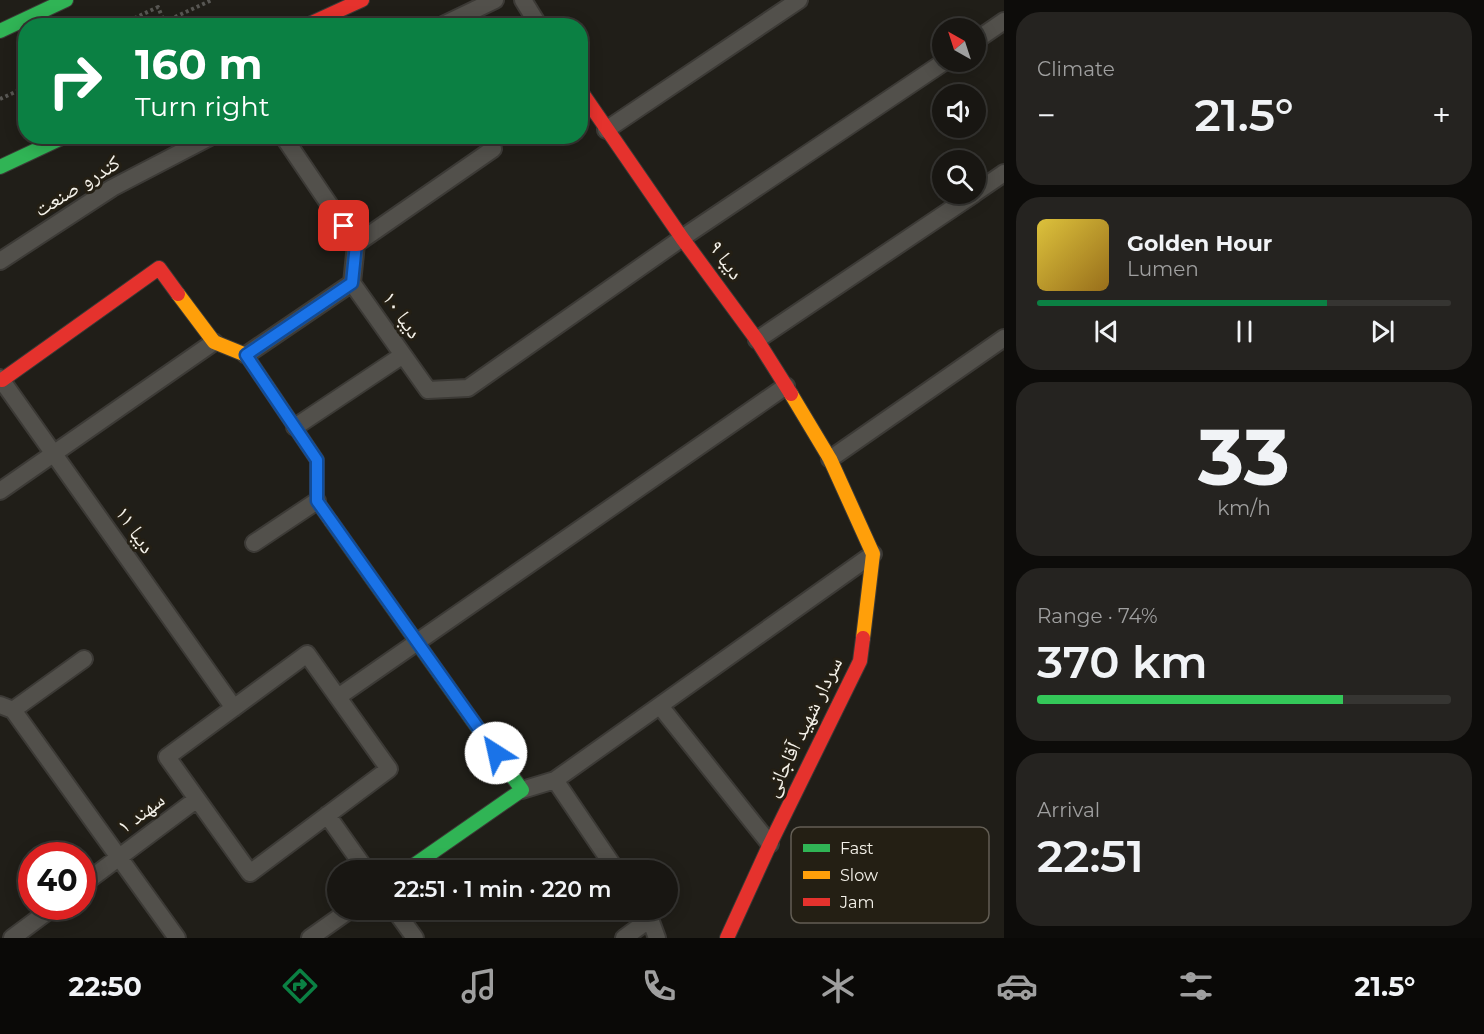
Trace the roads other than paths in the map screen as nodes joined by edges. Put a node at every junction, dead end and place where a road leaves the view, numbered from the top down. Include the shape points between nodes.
1 (66, 0) edge
2 (362, 0) edge
3 (495, 0) edge
4 (523, 0) edge
5 (799, 0) edge
6 (28, 18) edge
7 (331, 18) edge
8 (458, 18) edge
9 (534, 18) edge
10 (1004, 21) edge
11 (18, 23) edge
12 (0, 31) edge
13 (986, 33) edge
14 (932, 70) edge
15 (588, 102) edge
16 (606, 130) junction
17 (49, 144) edge
18 (197, 144) edge
19 (288, 144) edge
20 (493, 150) dead end
21 (0, 167) edge
22 (1004, 173) edge
23 (986, 185) edge
24 (958, 204) edge
25 (682, 238) junction
26 (356, 244) junction
27 (0, 261) edge
28 (352, 283) junction
29 (1004, 338) edge
30 (757, 340) junction
31 (214, 342) junction
32 (246, 355) junction
33 (403, 355) junction
34 (1, 379) edge
35 (786, 386) junction
36 (295, 427) junction
37 (53, 453) junction
38 (830, 459) junction
39 (0, 490) edge
40 (317, 501) junction
41 (254, 543) dead end
42 (873, 554) junction
43 (418, 642) junction
44 (84, 659) dead end
45 (338, 698) junction
46 (660, 706) junction
47 (7, 708) edge
48 (234, 708) junction
49 (555, 780) junction
50 (522, 790) junction
51 (197, 799) junction
52 (327, 815) junction
53 (770, 844) junction
54 (120, 857) junction
55 (359, 860) edge
56 (421, 860) edge
57 (609, 860) edge
58 (96, 875) edge
59 (36, 920) edge
60 (335, 920) edge
61 (402, 920) edge
62 (640, 920) edge
63 (649, 920) edge
64 (12, 938) edge
65 (177, 938) edge
66 (310, 938) edge
67 (415, 938) edge
68 (624, 938) edge
69 (657, 938) edge
70 (727, 938) edge

1 - 6 street
2 - 7 street
3 - 8 street
4 - 9 street
5 - 16 street
10 - 13 street
11 - 12 street
14 - 25 street
15 - 16 street, دیبا ۹
16 - 25 street, دیبا ۹
17 - 21 street
18 - 27 street, کندرو صنعت via 112,188
19 - 26 street
20 - 26 street
22 - 23 street
24 - 30 street
25 - 30 street, دیبا ۹
25 - 33 street, دیبا ۱۰ via 468,388 428,390
26 - 28 street, دیبا ۱۰
28 - 32 street
28 - 33 street, دیبا ۱۰
29 - 38 street
30 - 35 street, دیبا ۹
31 - 32 street
31 - 34 street via 159,268
31 - 37 street
32 - 36 street
33 - 36 street
34 - 37 street, دیبا ۱۱
35 - 38 street, دیبا ۹
35 - 43 street
36 - 40 street via 317,460
37 - 39 street
37 - 48 street, دیبا ۱۱
38 - 42 street
40 - 41 street
40 - 43 street
42 - 46 street
42 - 53 street, سردار شهید آقاجانی via 860,661
43 - 45 street
43 - 50 street
44 - 47 street
45 - 48 street via 307,654
45 - 52 street via 389,769
46 - 49 street
46 - 53 street
47 - 54 street
48 - 51 street via 167,758
49 - 50 street
49 - 57 street
50 - 56 street
51 - 52 street via 250,873
51 - 54 street, سهند ۱
52 - 55 street
53 - 70 street, سردار شهید آقاجانی
54 - 58 street, سهند ۱
54 - 65 street
59 - 64 street
60 - 66 street
61 - 67 street
62 - 68 street
63 - 69 street

